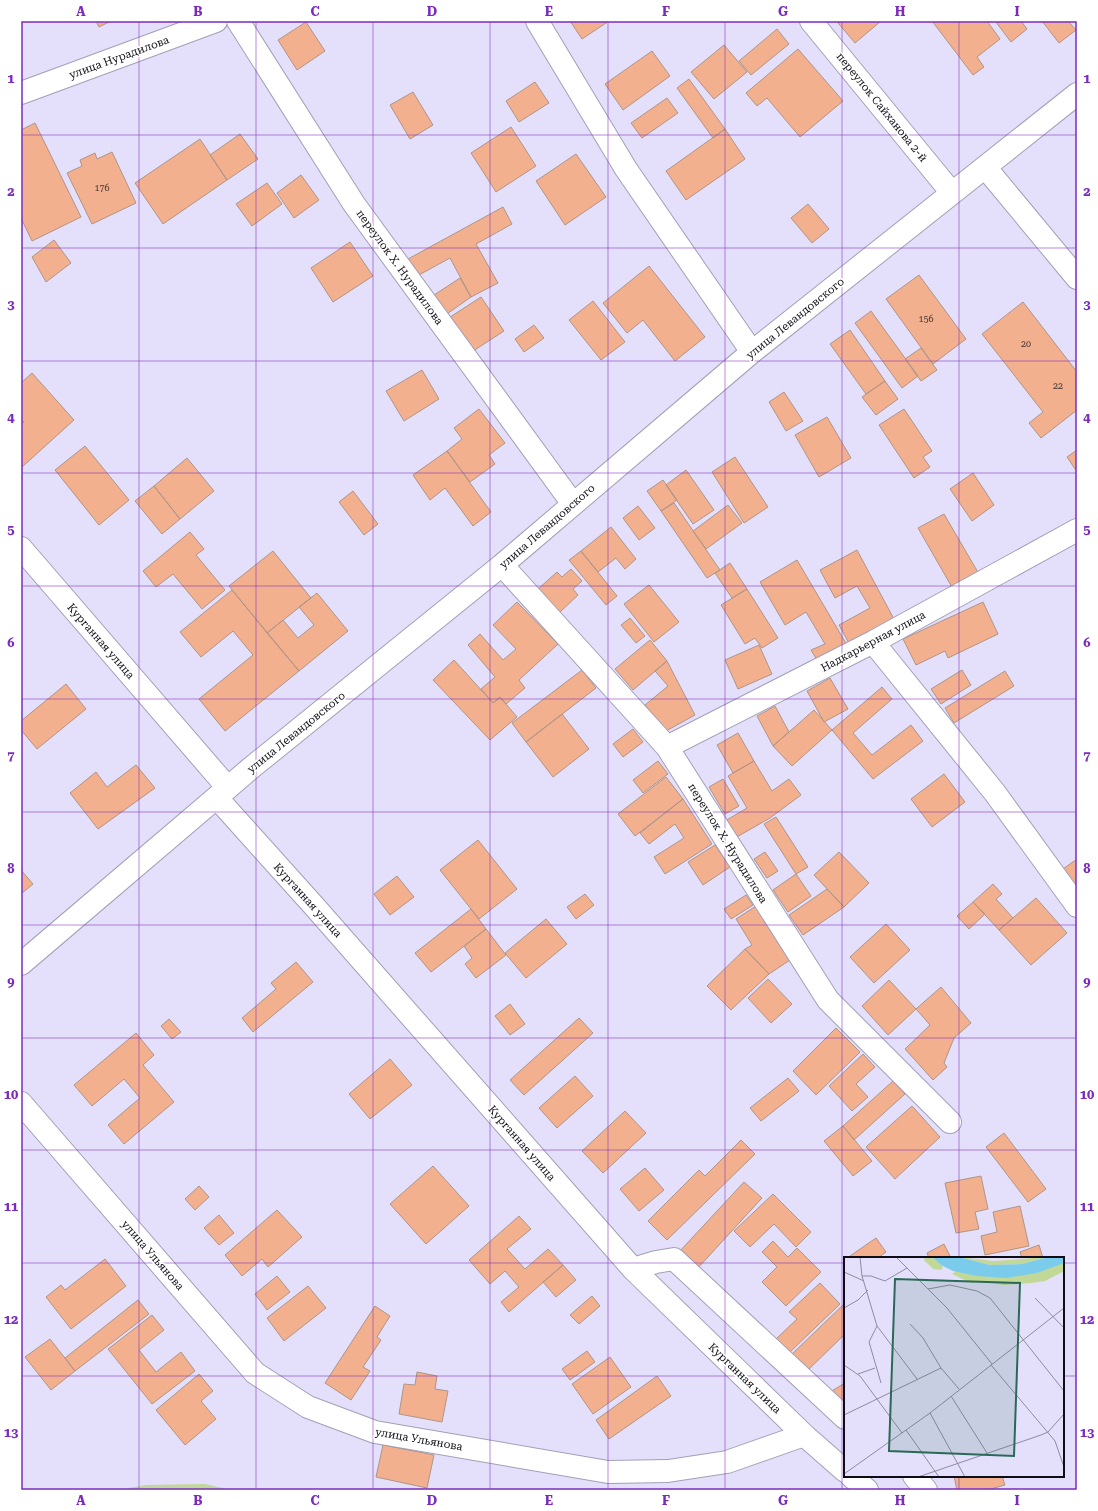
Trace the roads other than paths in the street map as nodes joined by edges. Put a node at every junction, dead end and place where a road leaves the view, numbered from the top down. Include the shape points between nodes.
1 (216, 21) edge
2 (238, 21) edge
3 (537, 21) edge
4 (811, 21) edge
5 (21, 93) edge
6 (1077, 94) edge
7 (985, 167) junction
8 (952, 193) junction
9 (1077, 278) edge
10 (752, 352) junction
11 (573, 504) junction
12 (1077, 530) edge
13 (21, 548) edge
14 (502, 565) junction
15 (874, 642) junction
16 (668, 747) junction
17 (223, 793) junction
18 (1077, 906) edge
19 (21, 964) edge
20 (21, 1103) edge
21 (950, 1122) dead end
22 (633, 1270) junction
23 (844, 1417) edge
24 (804, 1435) junction
25 (844, 1470) edge
26 (852, 1477) edge
27 (915, 1477) edge
28 (867, 1490) edge
29 (926, 1490) edge

1 - 5 street, улица Нурадилова
2 - 11 street, переулок Х. Нурадилова via 354,204
3 - 10 street via 626,169
4 - 8 street, переулок Сайханова 2-й
6 - 7 street, улица Левандовского
7 - 8 street, улица Левандовского
7 - 9 street
8 - 10 street, улица Левандовского
10 - 11 street, улица Левандовского
11 - 14 street, улица Левандовского
12 - 15 street, Надкарьерная улица
13 - 17 street, Курганная улица
14 - 16 street, переулок Х. Нурадилова
14 - 17 street, улица Левандовского
15 - 16 street, Надкарьерная улица
15 - 18 street via 995,794
16 - 21 street, переулок Х. Нурадилова via 828,1000
17 - 19 street, улица Левандовского
17 - 22 street, Курганная улица via 314,906
20 - 24 street, улица Ульянова via 255,1373 308,1408 376,1432 608,1472 668,1471 727,1462
22 - 23 street via 656,1262 674,1260
22 - 24 street, Курганная улица
24 - 25 street, Курганная улица
26 - 28 street
27 - 29 street

